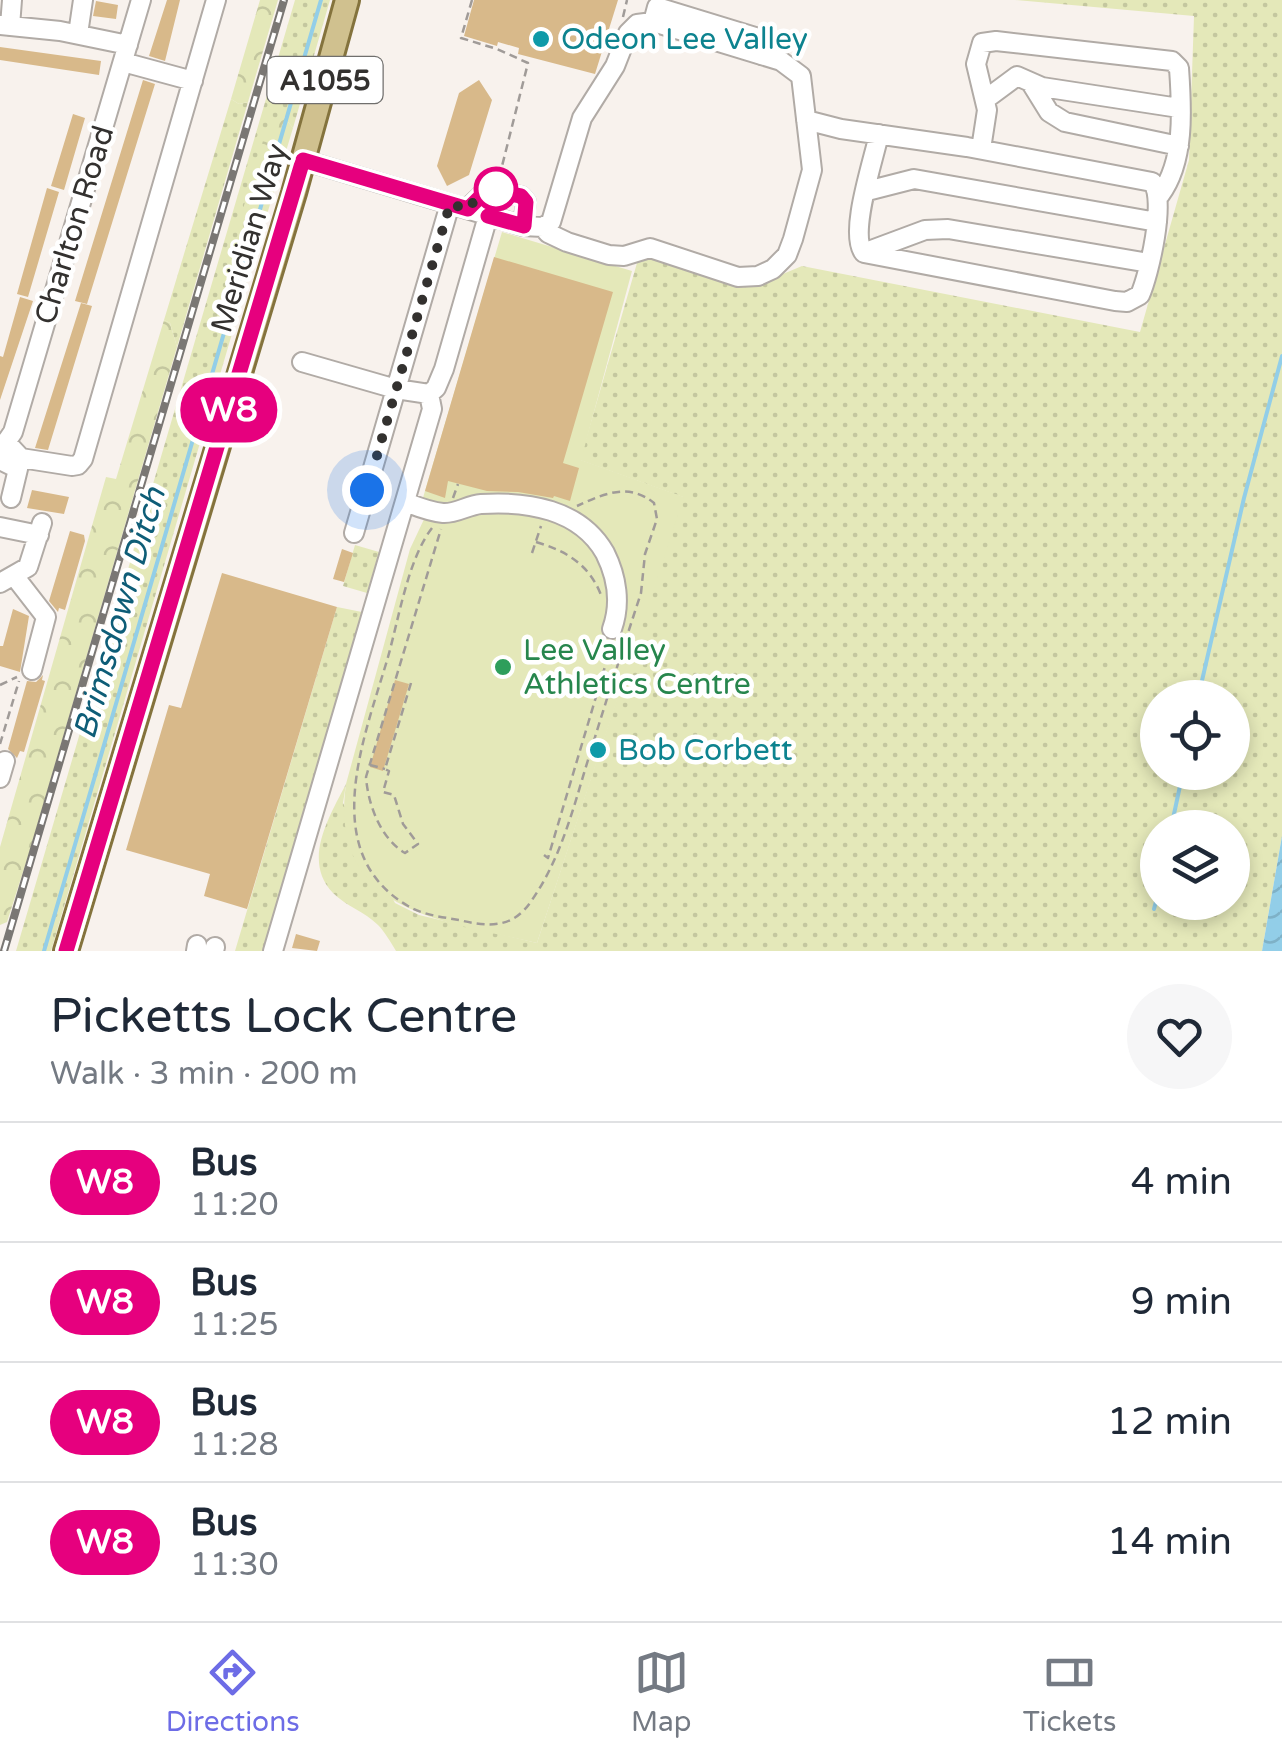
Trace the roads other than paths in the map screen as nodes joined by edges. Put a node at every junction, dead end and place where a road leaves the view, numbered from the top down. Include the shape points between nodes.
1 (12, 0) edge
2 (83, 0) edge
3 (141, 0) edge
4 (216, 0) edge
5 (346, 0) edge
6 (5, 25) edge
7 (78, 34) junction
8 (126, 53) junction
9 (193, 82) junction
10 (1031, 83) junction
11 (986, 99) junction
12 (1180, 108) junction
13 (806, 120) junction
14 (879, 134) junction
15 (1179, 146) junction
16 (980, 149) junction
17 (303, 160) junction
18 (867, 191) junction
19 (1160, 195) junction
20 (459, 207) junction
21 (488, 216) junction
22 (1157, 222) junction
23 (524, 226) junction
24 (543, 227) junction
25 (864, 252) junction
26 (1149, 263) junction
27 (302, 362) dead end
28 (396, 390) junction
29 (429, 394) junction
30 (2, 449) edge
31 (405, 502) junction
32 (5, 507) edge
33 (0, 526) edge
34 (354, 533) dead end
35 (7, 580) edge
36 (612, 629) road end
37 (32, 670) dead end
38 (66, 951) edge
39 (274, 951) edge

1 - 6 street
2 - 7 street
3 - 8 street, Charlton Road
4 - 9 street
5 - 17 main road, Meridian Way / A1055
6 - 7 street
7 - 8 street
8 - 9 street
8 - 30 street, Charlton Road via 13,432
9 - 30 street via 83,459 72,466 26,460
10 - 11 street via 1017,76
10 - 12 street
10 - 15 street via 1064,122
11 - 12 street via 976,64 982,42 996,41 1172,61 1179,68
11 - 16 street
12 - 15 street
13 - 14 street
13 - 24 street via 812,170 793,240 774,270 738,278 650,248 609,255
13 - 24 street via 801,76 790,64 653,22 637,24 582,118 551,222
14 - 16 street
14 - 18 street
15 - 19 street via 1174,175
16 - 19 street via 1139,178 1152,182
17 - 20 street
17 - 38 main road, Meridian Way / A1055
18 - 22 street via 914,179
18 - 25 street via 858,227
19 - 22 street
20 - 21 street
20 - 23 street via 487,190 521,196
20 - 28 street
21 - 23 street
21 - 29 street via 444,369
22 - 26 street
23 - 24 street
25 - 26 street via 948,228
25 - 26 street via 1115,302 1140,295
27 - 28 street
28 - 29 street
28 - 34 street
29 - 31 street via 433,404
30 - 32 street via 18,468
31 - 36 street via 448,514 478,504 546,508 568,516 611,565 618,600
31 - 39 street
33 - 35 street via 41,529 28,567
35 - 37 street via 47,620

